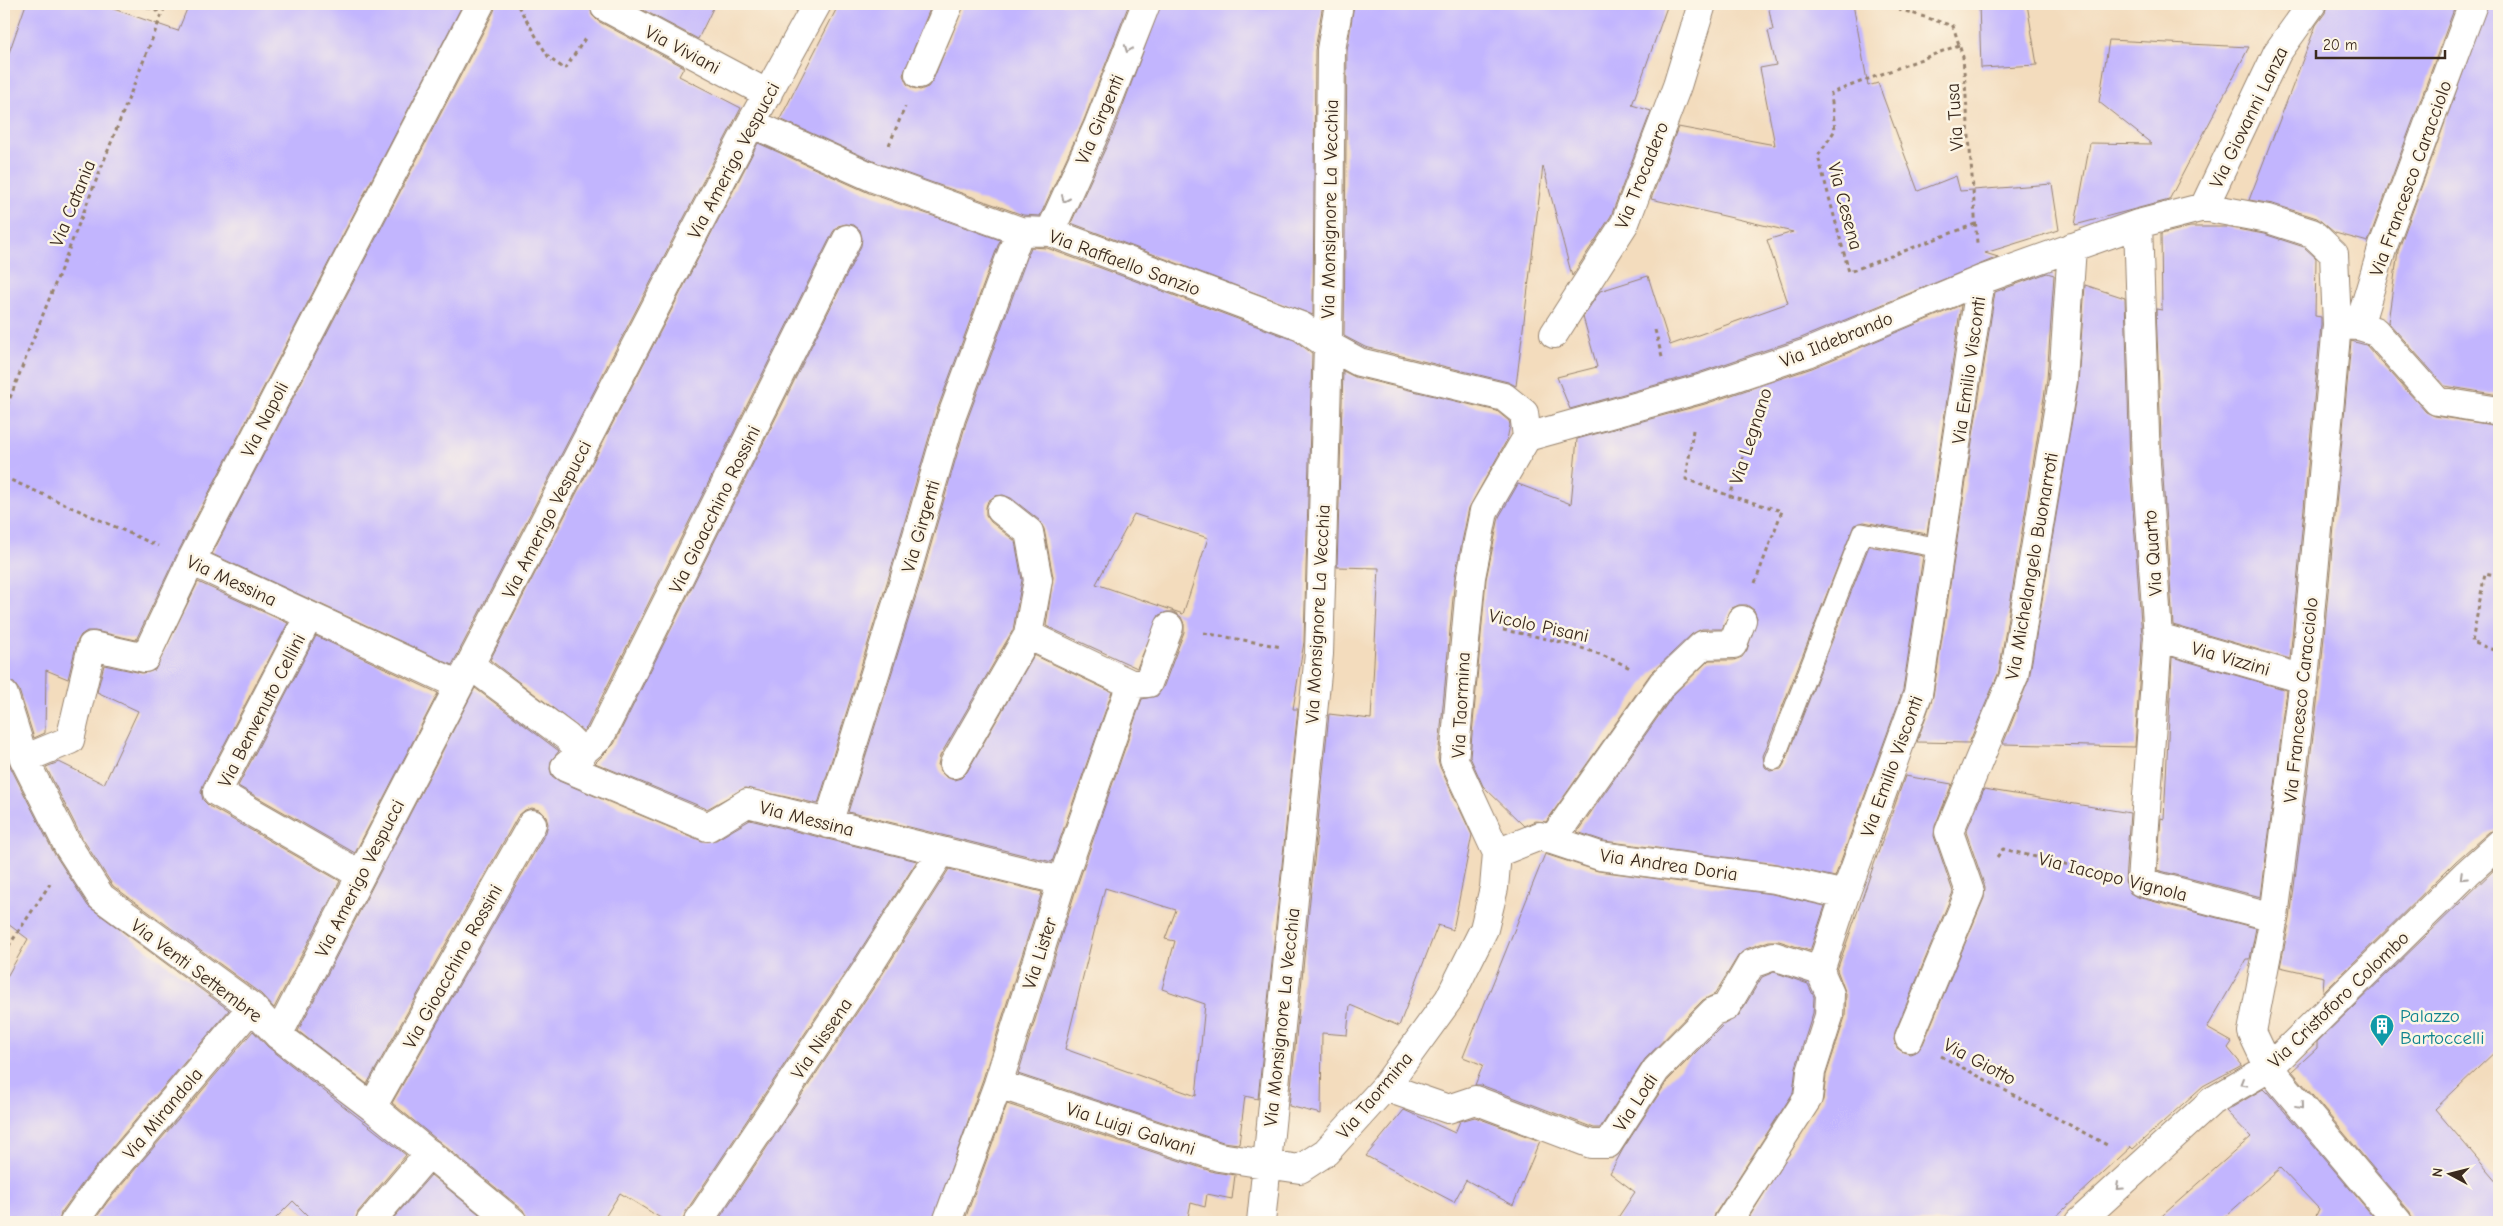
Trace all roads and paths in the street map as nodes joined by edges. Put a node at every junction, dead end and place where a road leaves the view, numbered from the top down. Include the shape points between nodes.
1 (140, 4) edge
2 (166, 4) edge
3 (480, 4) edge
4 (516, 4) edge
5 (817, 4) edge
6 (949, 4) edge
7 (1146, 4) edge
8 (1339, 4) edge
9 (1702, 4) edge
10 (1883, 4) edge
11 (2312, 4) edge
12 (2473, 4) edge
13 (605, 7) joint
14 (162, 13) junction
15 (1959, 45) junction
16 (919, 74) joint
17 (768, 94) junction
18 (751, 123) junction
19 (874, 178) junction
20 (2204, 207) junction
21 (1975, 224) junction
22 (2138, 224) junction
23 (1020, 231) junction
24 (1050, 232) junction
25 (847, 239) dead end
26 (2072, 247) junction
27 (1980, 280) junction
28 (2348, 325) junction
29 (1554, 334) dead end
30 (1328, 345) junction
31 (1774, 364) junction
32 (2499, 410) edge
33 (4, 413) edge
34 (1527, 437) junction
35 (1689, 455) dead end
36 (4, 477) edge
37 (1730, 496) junction
38 (1001, 510) dead end
39 (1940, 548) junction
40 (190, 561) junction
41 (2499, 576) edge
42 (1754, 583) dead end
43 (309, 616) junction
44 (1742, 620) dead end
45 (1465, 624) junction
46 (1169, 627) joint
47 (1028, 635) junction
48 (2158, 637) junction
49 (2499, 652) edge
50 (1319, 654) junction
51 (1606, 655) dead end
52 (465, 675) junction
53 (2304, 679) junction
54 (1131, 684) junction
55 (4, 695) edge
56 (24, 759) junction
57 (574, 760) junction
58 (1774, 760) dead end
59 (954, 764) dead end
60 (532, 824) dead end
61 (828, 824) junction
62 (1552, 840) junction
63 (2499, 845) edge
64 (941, 852) junction
65 (1496, 853) junction
66 (80, 864) junction
67 (361, 875) junction
68 (1062, 881) junction
69 (2141, 882) junction
70 (1970, 892) junction
71 (1845, 895) junction
72 (2274, 917) junction
73 (4, 953) edge
74 (1820, 971) junction
75 (252, 1007) junction
76 (278, 1035) junction
77 (1909, 1038) joint
78 (2269, 1068) junction
79 (998, 1084) junction
80 (1386, 1086) junction
81 (372, 1107) junction
82 (429, 1153) junction
83 (2143, 1164) junction
84 (1265, 1165) junction
85 (74, 1222) edge
86 (370, 1222) edge
87 (513, 1222) edge
88 (698, 1222) edge
89 (946, 1222) edge
90 (1261, 1222) edge
91 (1728, 1222) edge
92 (2079, 1222) edge
93 (2398, 1222) edge

1 - 14 path
2 - 14 path, Via Catania
3 - 40 street, Via Napoli
4 - 13 path via 549,58 565,70
5 - 17 street, Via Amerigo Vespucci
6 - 16 street
7 -> 24 street, Via Girgenti via 1098,126
8 - 30 street, Via Monsignore La Vecchia via 1331,50
9 - 29 street, Via Trocadero via 1677,86 1625,223
10 - 15 path, Via Tusa via 1953,26
11 - 20 street, Via Giovanni Lanza via 2277,53
12 - 28 street, Via Francesco Caracciolo via 2383,246
13 - 17 street, Via Viviani
14 - 33 path, Via Catania
15 - 21 path, Via Tusa via 1963,57
15 - 21 path, Via Cesena via 1831,93 1835,130 1818,156 1849,272
16 - 19 path
17 - 18 street, Via Amerigo Vespucci
18 - 19 street, Via Raffaello Sanzio
18 - 52 street, Via Amerigo Vespucci
19 - 23 street, Via Raffaello Sanzio
20 - 22 street, Via Ildebrando
20 - 28 street via 2268,219 2312,233 2334,254
21 - 27 path, Via Tusa
22 - 26 street, Via Ildebrando
22 - 48 street, Via Quarto via 2146,464
23 - 24 street, Via Raffaello Sanzio
23 - 61 street, Via Girgenti via 951,418
24 - 30 street, Via Raffaello Sanzio via 1301,326
25 - 57 street, Via Gioacchino Rossini via 600,737
26 - 27 street, Via Ildebrando
26 - 70 street, Via Michelangelo Buonarroti via 2063,381 2014,676 1949,832
27 - 31 street, Via Ildebrando
27 - 39 street, Via Emilio Visconti
28 - 32 street via 2375,331 2437,401
28 - 53 street, Via Francesco Caracciolo
30 - 34 street via 1360,362 1504,397 1524,413
30 - 50 street, Via Monsignore La Vecchia
31 - 34 street, Via Ildebrando via 1700,389
31 - 37 path, Via Legnano
34 - 45 street, Via Taormina via 1484,511
35 - 37 path via 1686,479
36 - 40 path, Via Messina
37 - 42 path, Via Legnano via 1782,511
38 - 47 street via 1029,532 1038,580
39 - 58 lane via 1862,533
39 - 71 street, Via Emilio Visconti via 1918,694
40 - 43 street, Via Messina
40 - 56 street, Via Napoli via 145,658 92,646 70,740
41 - 49 path via 2485,573 2472,642
43 - 52 street, Via Messina
43 - 67 street, Via Benvenuto Cellini via 217,792
44 - 62 street via 1732,644 1703,645 1662,684
45 - 51 path, Vicolo Pisani via 1540,637
45 - 65 street, Via Taormina via 1454,760
46 - 50 path
46 - 54 street via 1148,683
47 - 54 street
47 - 59 street
48 - 53 street, Via Vizzini
48 - 69 street, Via Quarto
50 - 84 street, Via Monsignore La Vecchia
52 - 57 street, Via Messina via 566,737
52 - 67 street, Via Amerigo Vespucci
53 - 72 street, Via Francesco Caracciolo
54 - 68 street, Via Lister
55 - 56 street, Via Venti Settembre
56 - 66 street, Via Venti Settembre
57 - 61 street, Via Messina via 708,827 747,803
60 - 81 street, Via Gioacchino Rossini
61 - 64 street, Via Messina
62 - 65 street, Via Andrea Doria via 1540,836
62 - 71 street, Via Andrea Doria via 1600,856 1775,879
63 -> 78 street, Via Cristoforo Colombo via 2466,873
64 - 68 street, Via Messina
64 - 88 street, Via Nissena
65 - 80 street, Via Taormina via 1494,888 1484,929 1449,999
66 - 73 path via 50,884
66 - 75 street, Via Venti Settembre via 101,897
67 - 76 street, Via Amerigo Vespucci
68 - 79 street, Via Lister
69 - 70 path, Via Iacopo Vignola via 2003,849
69 - 72 street, Via Iacopo Vignola
70 - 77 street
71 - 74 street, Via Emilio Visconti
72 - 78 street, Via Francesco Caracciolo via 2252,1032
74 - 80 street, Via Lodi via 1774,956 1751,964 1726,1006 1714,1011 1656,1070 1608,1144 1591,1144 1475,1100 1448,1109
74 - 91 street via 1830,994 1829,1016 1811,1072 1808,1098
75 - 76 street, Via Venti Settembre
75 - 85 street, Via Mirandola via 96,1191
76 - 81 street, Via Venti Settembre
77 - 83 path, Via Giotto
78 -> 83 street, Via Cristoforo Colombo via 2212,1101
78 -> 93 street, Via Francesco Caracciolo
79 - 84 street, Via Luigi Galvani via 1219,1157
79 - 89 street, Via Lister
80 - 84 street, Via Taormina via 1326,1152 1300,1169
81 - 82 street, Via Venti Settembre
82 - 86 street
82 - 87 street, Via Venti Settembre
83 -> 92 street, Via Cristoforo Colombo
84 - 90 street, Via Monsignore La Vecchia

